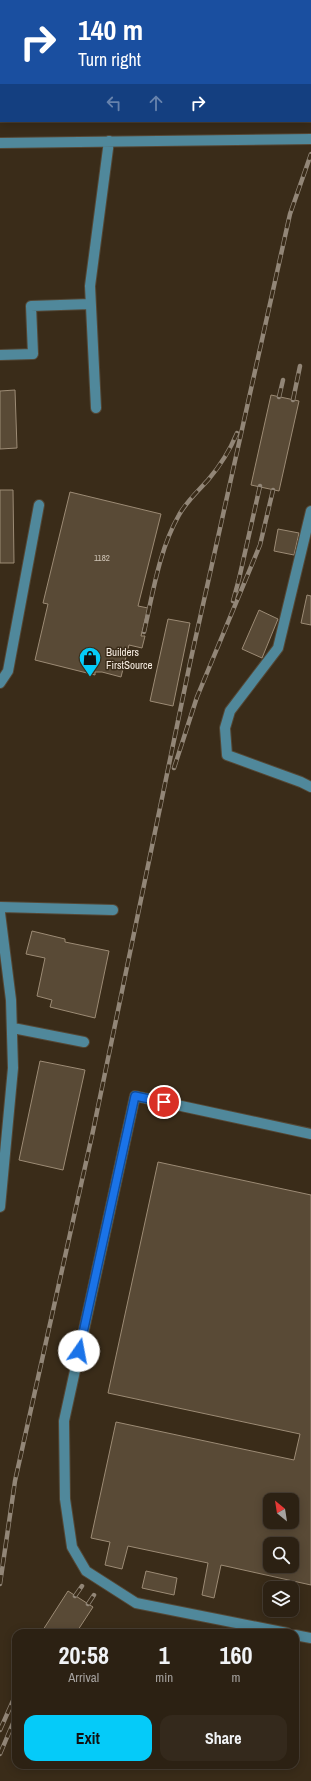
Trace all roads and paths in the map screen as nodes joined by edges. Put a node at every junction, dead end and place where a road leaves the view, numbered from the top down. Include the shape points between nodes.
1 (311, 139) edge
2 (109, 141) junction
3 (0, 142) edge
4 (90, 304) junction
5 (0, 355) edge
6 (96, 408) dead end
7 (39, 505) dead end
8 (311, 511) edge
9 (0, 683) edge
10 (311, 787) edge
11 (0, 907) edge
12 (113, 910) dead end
13 (0, 913) edge
14 (13, 1028) junction
15 (84, 1042) dead end
16 (311, 1134) edge
17 (0, 1207) edge
18 (267, 1629) edge
19 (299, 1636) edge
20 (311, 1638) edge

1 - 2 street
2 - 3 street
2 - 4 street via 91,274
4 - 5 street via 31,306 33,354
4 - 6 street
7 - 9 street via 8,671
8 - 10 street via 278,648 230,711 225,728 227,755
11 - 12 street
13 - 14 street
14 - 15 street
14 - 17 street via 13,1068
16 - 18 street via 135,1096 64,1421 65,1499 72,1547 86,1571 136,1603
19 - 20 street

